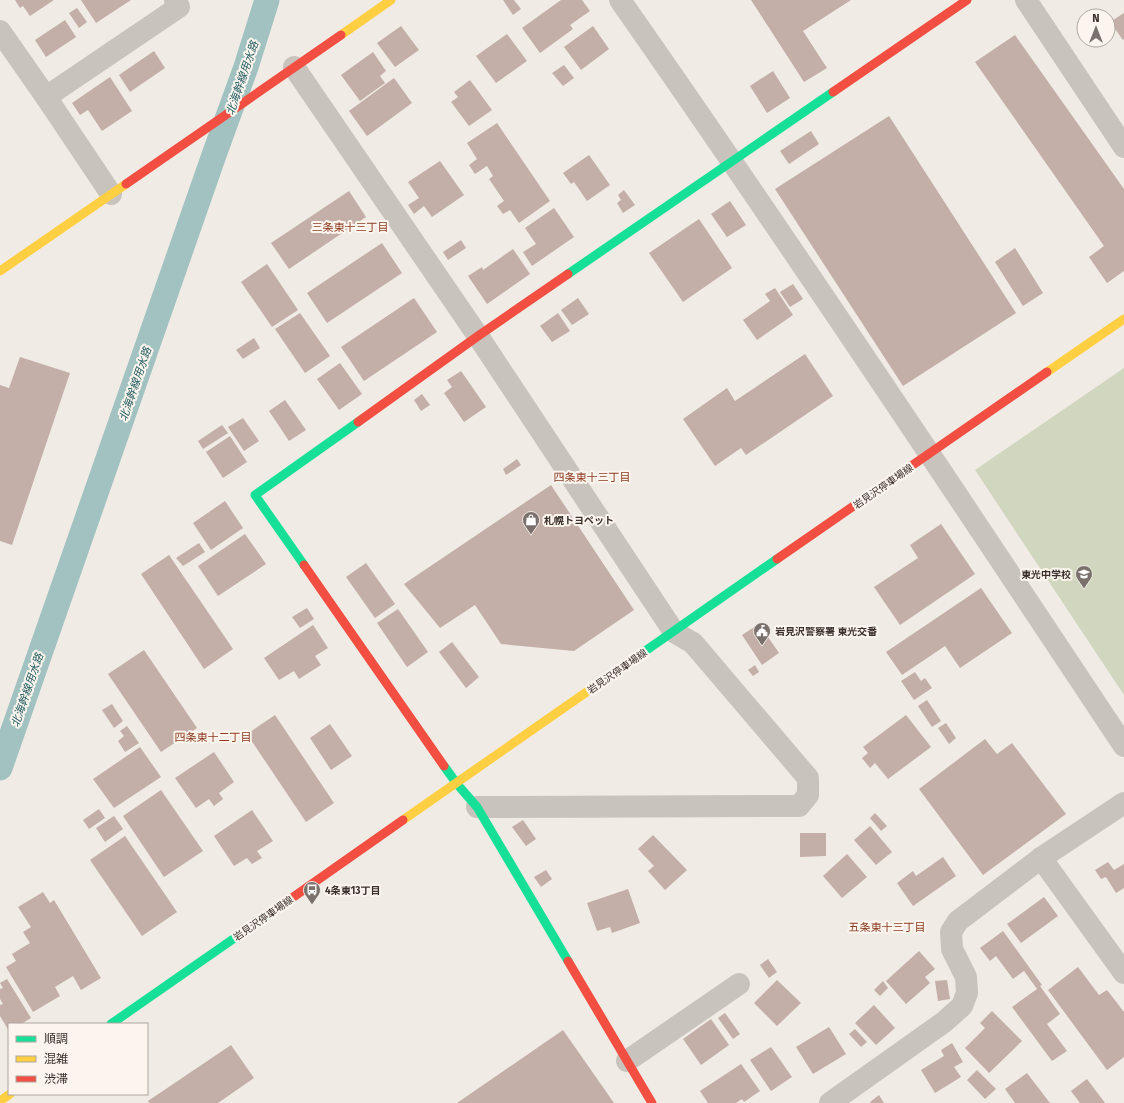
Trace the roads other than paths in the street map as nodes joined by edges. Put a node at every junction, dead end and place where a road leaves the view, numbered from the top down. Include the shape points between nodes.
1 (175, 0) edge
2 (391, 0) edge
3 (620, 0) edge
4 (967, 0) edge
5 (1026, 0) edge
6 (0, 31) edge
7 (294, 67) junction
8 (46, 97) junction
9 (1124, 147) edge
10 (733, 161) junction
11 (111, 194) junction
12 (0, 271) edge
13 (1124, 319) edge
14 (478, 336) junction
15 (929, 453) junction
16 (674, 632) junction
17 (1124, 746) edge
18 (457, 784) junction
19 (1124, 803) edge
20 (477, 807) junction
21 (1041, 858) junction
22 (1124, 973) edge
23 (738, 984) dead end
24 (112, 1023) edge
25 (628, 1061) junction
26 (9, 1095) edge
27 (0, 1101) edge
28 (652, 1103) edge
29 (830, 1103) edge

1 - 8 street via 179,7
2 - 7 street
3 - 10 street
4 - 10 street
5 - 9 street
6 - 8 street
7 - 11 street
7 - 14 street
8 - 11 street
10 - 14 street
10 - 15 street
11 - 12 street
13 - 15 street, 岩見沢停車場線
14 - 16 street
14 - 18 street via 255,495
15 - 16 street, 岩見沢停車場線
15 - 17 street
16 - 18 street, 岩見沢停車場線
16 - 20 street via 693,643 808,778 808,795 799,806
18 - 20 street
18 - 24 street, 岩見沢停車場線
19 - 21 street
20 - 25 street
21 - 22 street
21 - 29 street via 958,921 951,932 952,950 966,977 967,994 962,1006 944,1022
23 - 25 street
25 - 28 street
26 - 27 street

